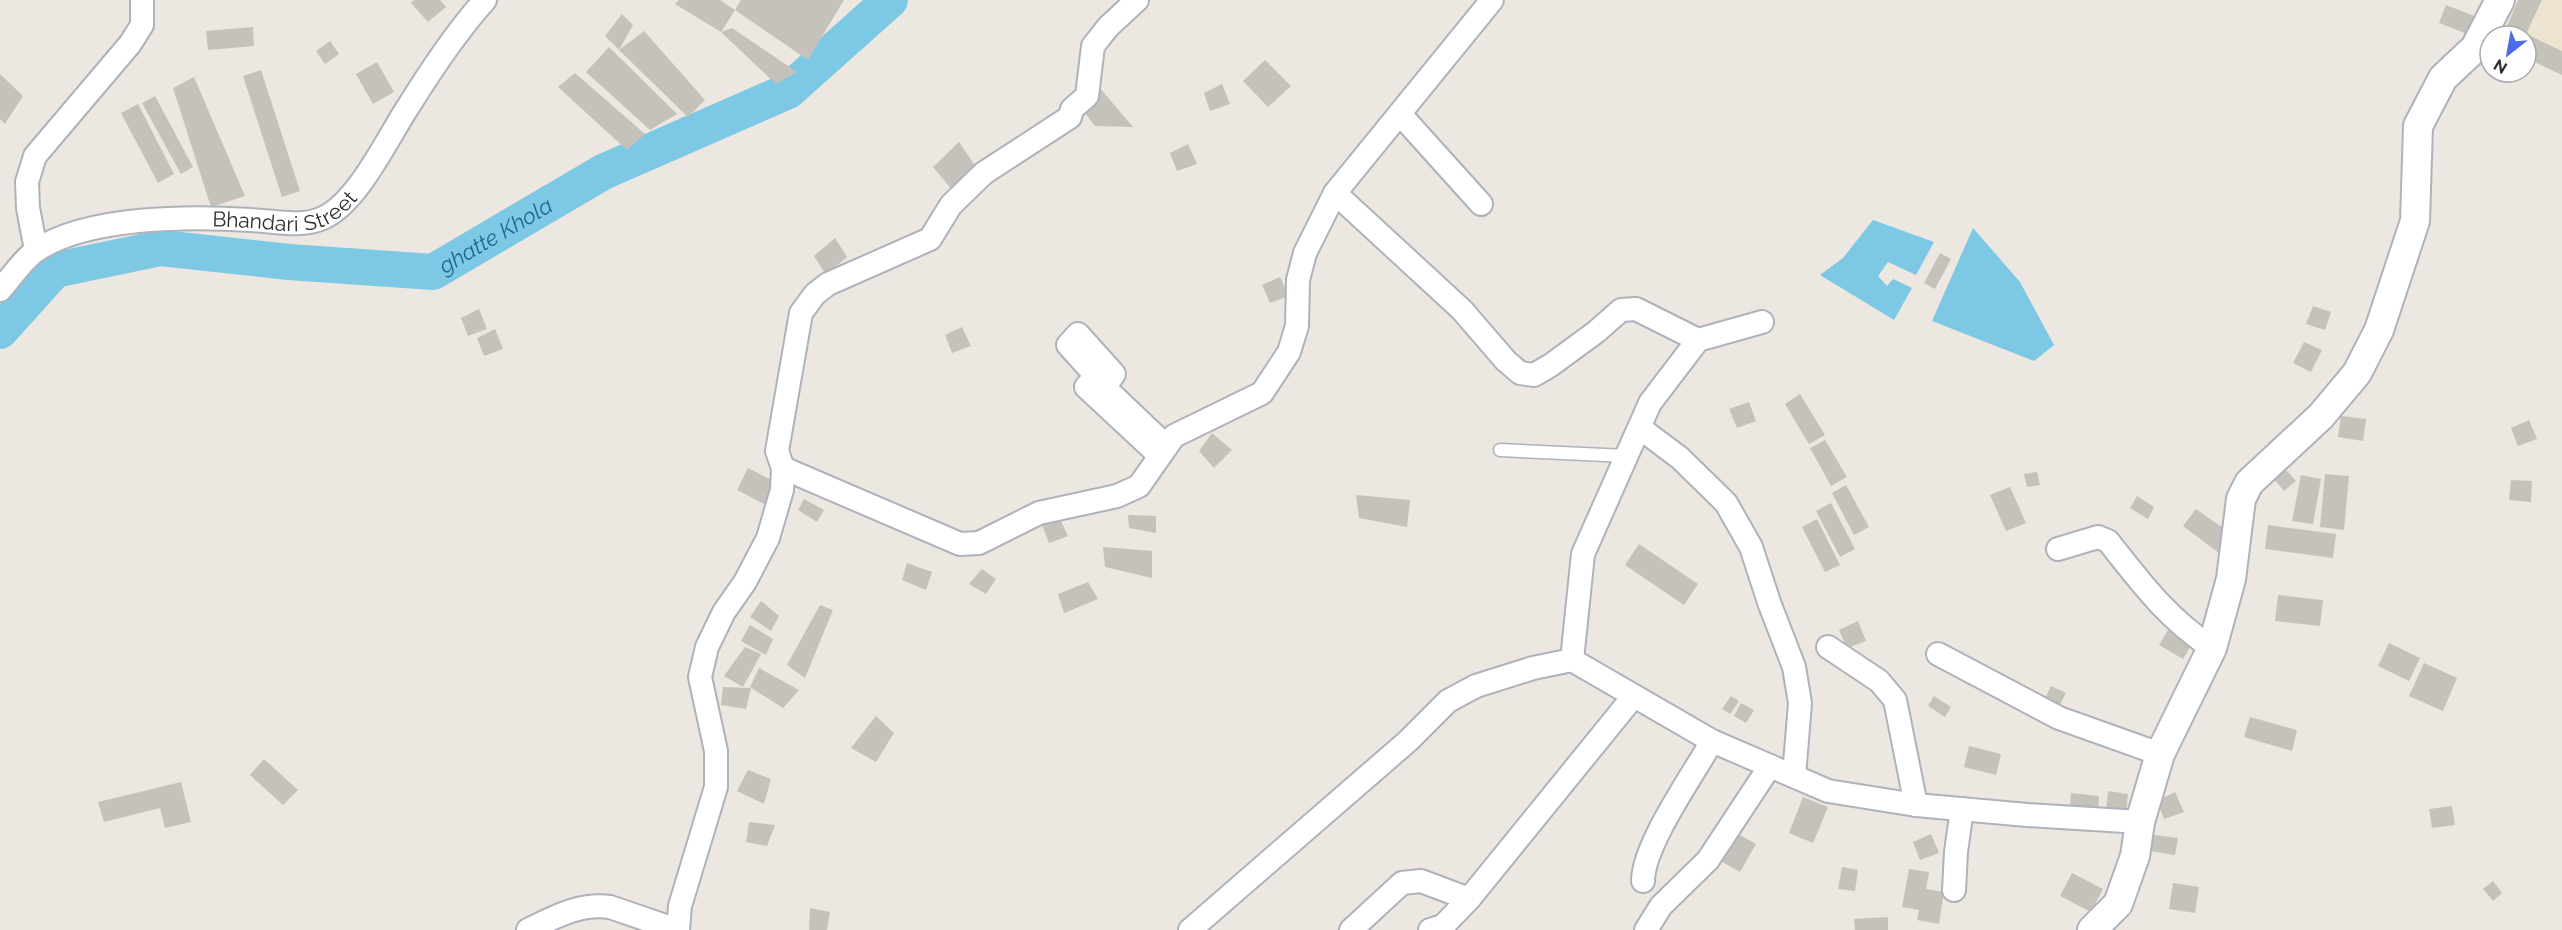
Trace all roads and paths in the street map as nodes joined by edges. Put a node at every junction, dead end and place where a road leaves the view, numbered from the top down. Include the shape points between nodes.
1 (142, 0) edge
2 (485, 0) edge
3 (1137, 0) edge
4 (1492, 0) edge
5 (2500, 0) edge
6 (1400, 114) junction
7 (1335, 193) junction
8 (1481, 204) dead end
9 (36, 250) junction
10 (0, 290) edge
11 (1762, 322) dead end
12 (1698, 340) junction
13 (1640, 428) junction
14 (1162, 450) junction
15 (1500, 450) dead end
16 (1627, 456) junction
17 (783, 468) junction
18 (2058, 549) dead end
19 (1828, 647) dead end
20 (2212, 648) junction
21 (1938, 654) dead end
22 (1572, 660) junction
23 (1633, 697) junction
24 (1712, 741) junction
25 (2160, 754) junction
26 (1770, 766) junction
27 (1794, 776) junction
28 (1916, 805) junction
29 (1962, 810) junction
30 (2140, 822) junction
31 (1643, 881) dead end
32 (1954, 890) dead end
33 (1469, 899) junction
34 (528, 930) edge
35 (677, 930) edge
36 (1190, 930) edge
37 (1351, 930) edge
38 (1430, 930) edge
39 (1646, 930) edge
40 (2092, 930) edge

1 - 9 street via 142,25 130,44 35,156 27,182 27,199
2 - 9 street, Bhandari Street via 464,23 372,166 342,206 322,218 300,223 193,218 144,221 69,235
3 - 17 street via 1093,46 1086,96 1072,109 1070,117 984,173 951,205 930,239 846,275 815,294 801,313 777,452
4 - 6 street
5 - 20 street via 2475,48 2443,78 2418,126 2415,221 2379,330 2357,373 2321,416 2249,483 2241,499 2231,579
6 - 7 street
6 - 8 street
7 - 12 street via 1462,310 1520,374 1534,375 1551,365 1621,310 1636,309
7 - 14 street via 1305,253 1298,280 1297,326 1289,352 1275,376 1262,393 1174,436
9 - 10 street, Bhandari Street
11 - 12 street
12 - 13 street via 1650,404
13 - 16 street
13 - 27 street via 1680,458 1726,503 1751,547 1794,667 1800,703
14 - 14 street via 1104,387 1114,374 1078,334 1068,345 1096,376 1086,387
14 - 17 street via 1139,486 1117,496 1039,513 979,543 960,544
15 - 16 lane
16 - 22 street via 1583,554
17 - 35 street via 782,494 768,538 711,638 699,676 716,751 716,787 680,906
18 - 20 street via 2098,537 2108,541 2157,602
19 - 28 street via 1879,681 1894,700
20 - 25 street
21 - 25 street via 2059,718
22 - 23 street
22 - 36 street via 1476,686 1448,701 1408,741
23 - 24 street
23 - 33 street
24 - 26 street
24 - 31 street via 1650,848
25 - 30 street
26 - 27 street
26 - 39 street via 1708,860 1661,906
27 - 28 street via 1828,791
28 - 29 street
29 - 30 street
29 - 32 street
30 - 40 street via 2134,856 2118,903
33 - 37 street via 1422,881 1402,883
33 - 38 street via 1443,926
34 - 35 street via 584,906 598,906

